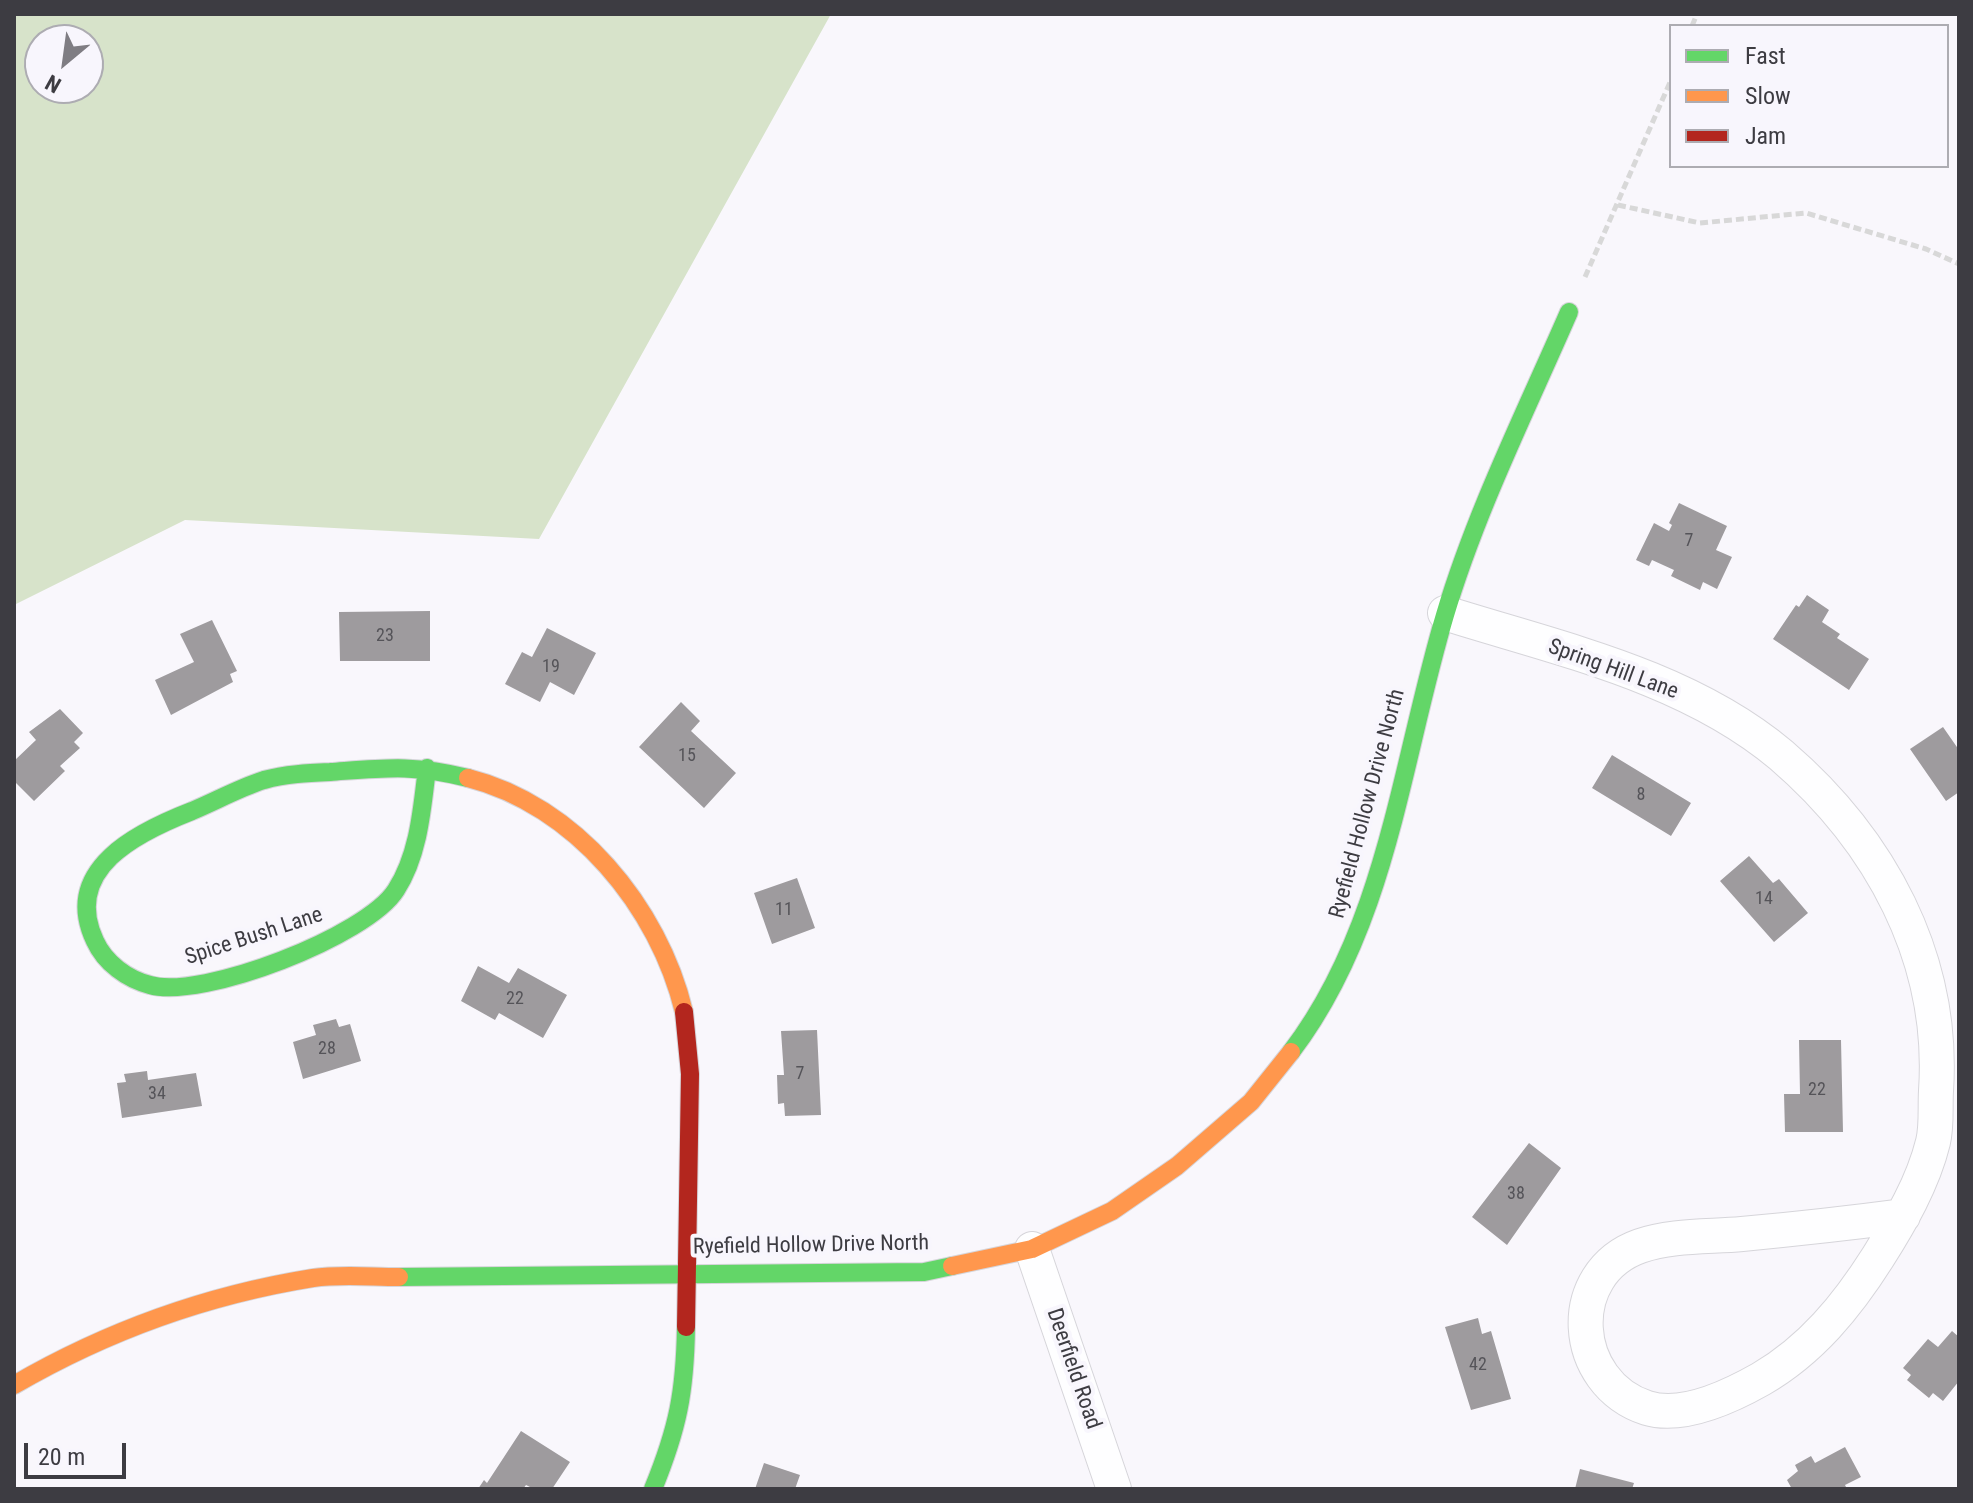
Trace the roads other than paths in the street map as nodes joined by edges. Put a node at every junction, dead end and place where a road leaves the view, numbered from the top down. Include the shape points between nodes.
1 (1569, 312) road end
2 (1445, 613) junction
3 (427, 768) junction
4 (1903, 1216) junction
5 (1032, 1249) junction
6 (688, 1272) junction
7 (14, 1385) edge
8 (653, 1489) edge
9 (1114, 1489) edge

1 - 2 street, Ryefield Hollow Drive North via 1484,507
2 - 4 street, Spring Hill Lane via 1644,677 1713,709 1778,753 1836,806 1889,884 1933,997 1939,1057 1933,1141
2 - 5 street, Ryefield Hollow Drive North via 1368,907 1334,987 1294,1048 1241,1111 1177,1166 1112,1211
3 - 3 street, Spice Bush Lane via 382,766 268,779 140,832 109,857 86,900 88,925 101,952 125,975 167,988 221,978 355,928 385,905 402,879 415,847
3 - 6 street, Spice Bush Lane via 493,786 556,818 594,848 628,890 662,949 679,994 691,1058
4 - 4 street, Spring Hill Lane via 1864,1278 1815,1340 1740,1391 1692,1408 1650,1409 1608,1386 1590,1355 1584,1319 1595,1284 1638,1247
5 - 6 street, Ryefield Hollow Drive North via 924,1272
5 - 9 street, Deerfield Road
6 - 7 street, Ryefield Hollow Drive North via 315,1278 162,1314 66,1355
6 - 8 street, Spice Bush Lane via 685,1385 675,1435

